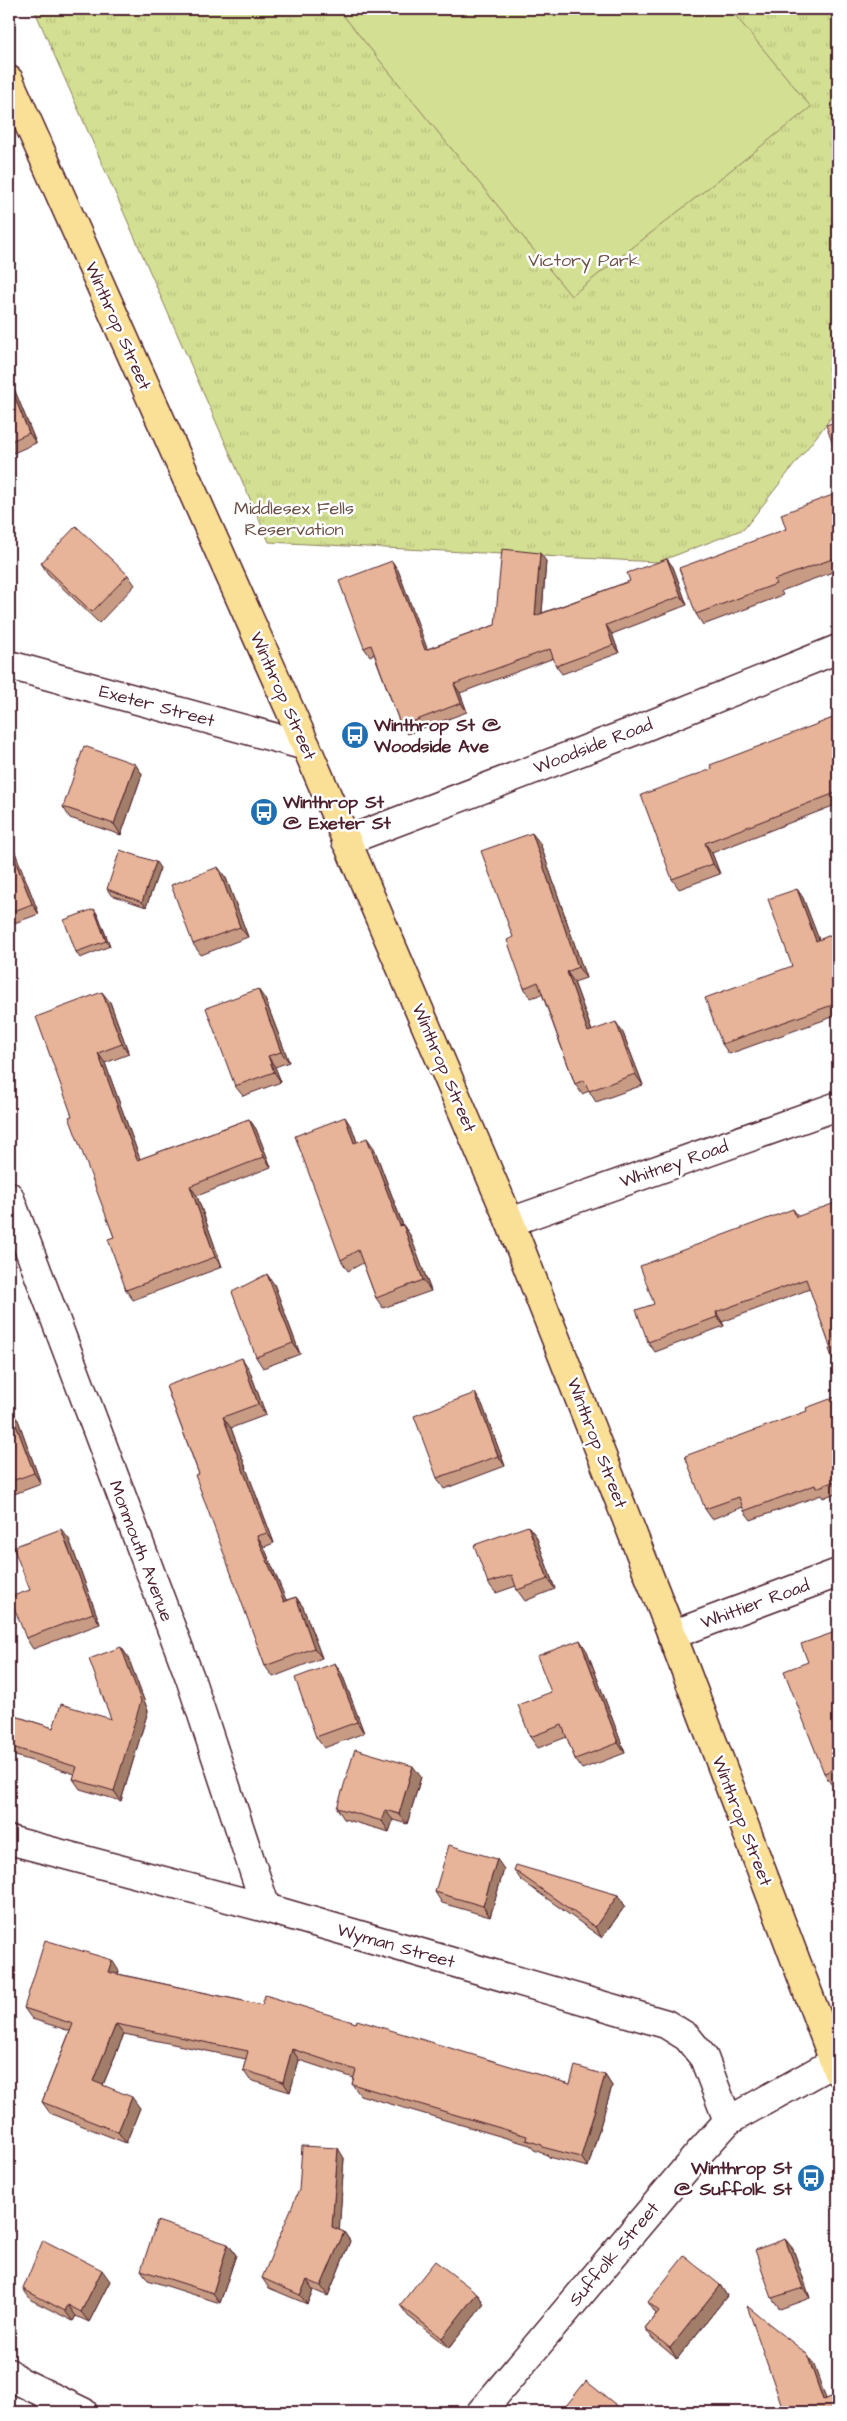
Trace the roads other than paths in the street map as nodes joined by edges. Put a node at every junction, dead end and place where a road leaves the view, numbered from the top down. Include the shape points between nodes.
1 (9, 80) edge
2 (838, 649) edge
3 (9, 665) edge
4 (306, 746) junction
5 (346, 841) junction
6 (838, 1106) edge
7 (9, 1196) edge
8 (510, 1222) junction
9 (838, 1573) edge
10 (672, 1635) junction
11 (9, 1840) edge
12 (266, 1908) junction
13 (836, 2067) edge
14 (728, 2121) junction
15 (9, 2373) edge
16 (83, 2412) edge
17 (481, 2412) edge

1 - 4 main road, Winthrop Street
2 - 5 street, Woodside Road
3 - 4 street, Exeter Street
4 - 5 main road, Winthrop Street
5 - 8 main road, Winthrop Street
6 - 8 street, Whitney Road
7 - 12 street, Monmouth Avenue via 190,1678
8 - 10 main road, Winthrop Street
9 - 10 street, Whittier Road
10 - 13 main road, Winthrop Street
11 - 12 street, Wyman Street
12 - 14 street, Wyman Street via 666,2024 687,2037 704,2058
13 - 14 street, Suffolk Street
14 - 17 street, Suffolk Street
15 - 16 street

